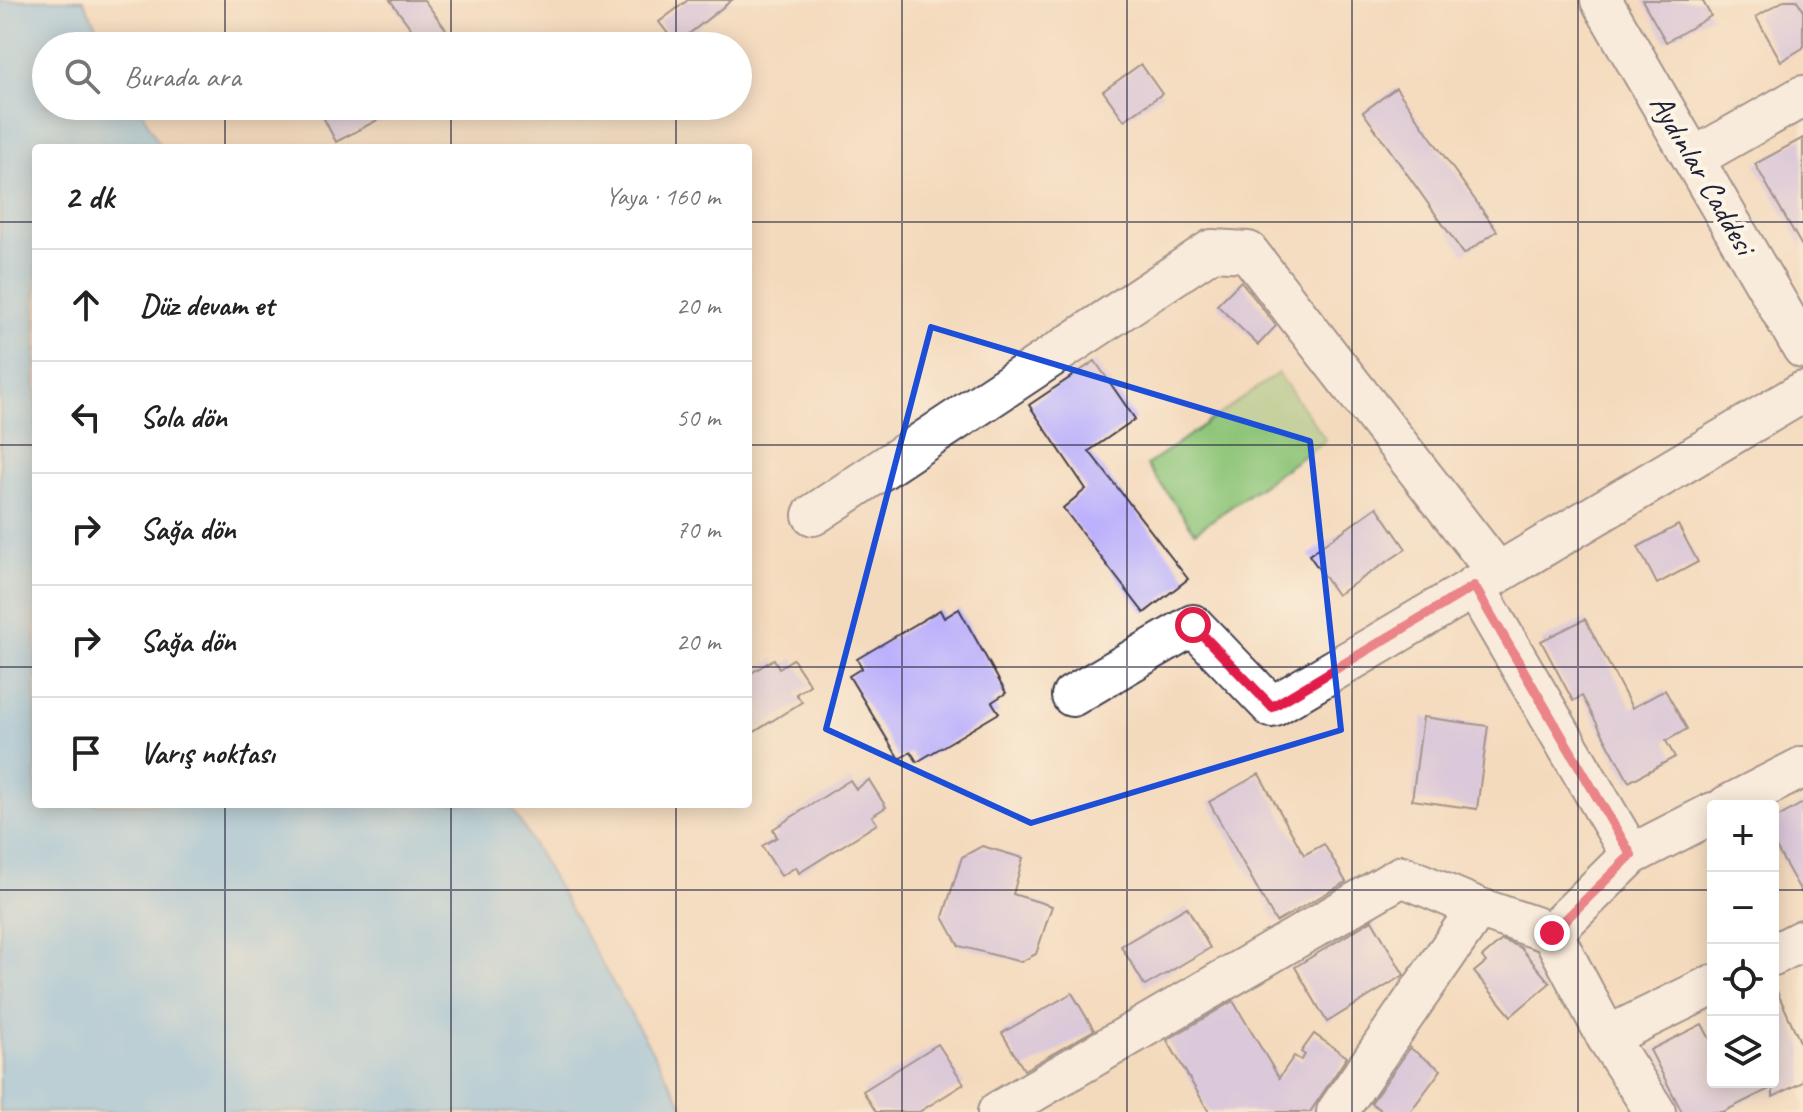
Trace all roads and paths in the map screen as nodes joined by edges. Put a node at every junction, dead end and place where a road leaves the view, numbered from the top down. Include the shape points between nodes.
1 (1601, 0) edge
2 (1803, 96) edge
3 (1694, 158) junction
4 (1799, 332) edge
5 (1803, 392) edge
6 (813, 515) dead end
7 (1486, 579) junction
8 (1072, 696) dead end
9 (1803, 767) edge
10 (1739, 800) edge
11 (1707, 816) edge
12 (1631, 855) junction
13 (1478, 908) junction
14 (1552, 933) junction
15 (1803, 940) edge
16 (1779, 952) edge
17 (1707, 988) edge
18 (1607, 1037) junction
19 (998, 1112) edge
20 (1337, 1112) edge
21 (1655, 1112) edge

1 - 3 street, Aydınlar Caddesi
2 - 3 street
3 - 4 street, Aydınlar Caddesi
5 - 7 street
6 - 7 street via 1212,250 1248,252
7 - 8 street via 1272,707 1193,625
7 - 12 street
9 - 10 street
11 - 12 street
12 - 14 street
13 - 14 street
13 - 19 street via 1402,876
13 - 20 street
14 - 18 street
15 - 16 street
17 - 18 street
18 - 21 street

